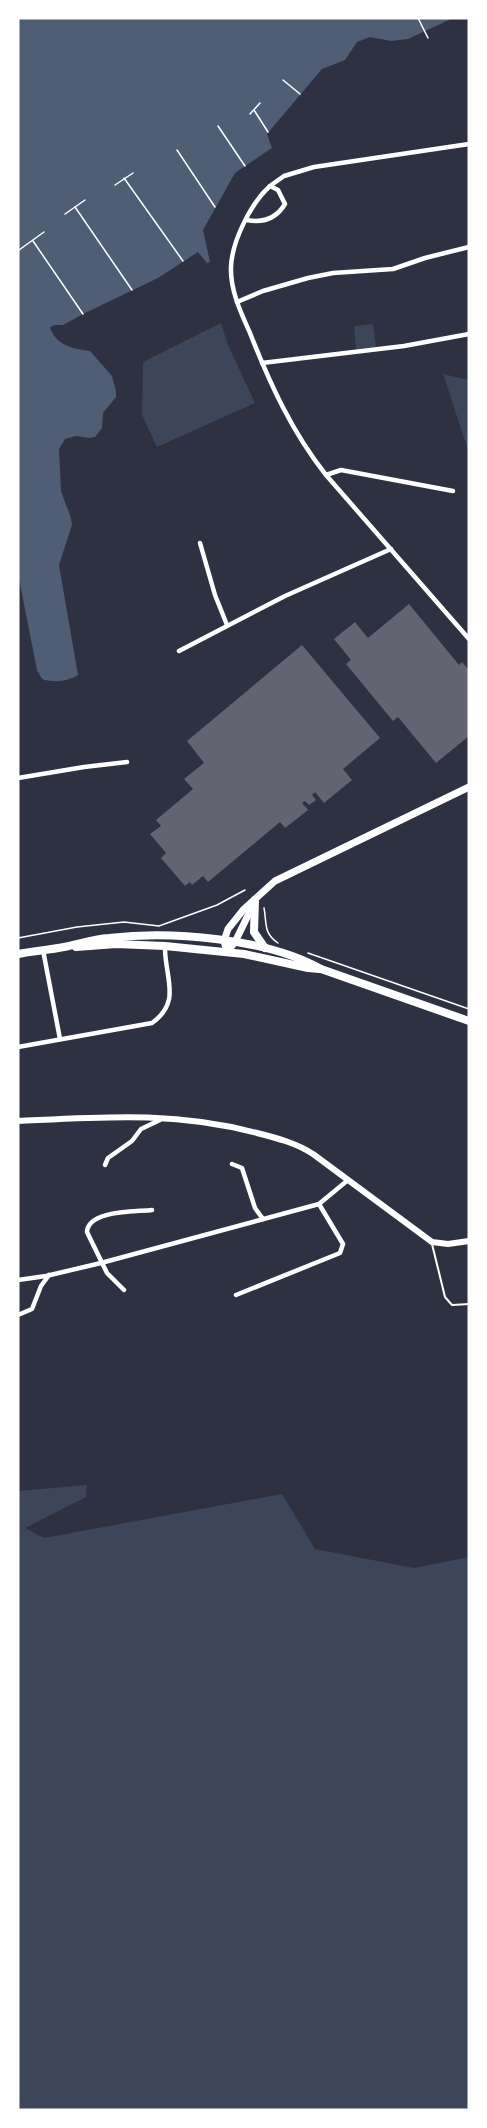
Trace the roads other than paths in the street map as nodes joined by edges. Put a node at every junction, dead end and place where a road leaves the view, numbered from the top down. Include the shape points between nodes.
1 (469, 144) edge
2 (270, 186) junction
3 (247, 220) junction
4 (469, 247) edge
5 (237, 302) junction
6 (469, 334) edge
7 (261, 363) junction
8 (326, 475) junction
9 (453, 490) dead end
10 (200, 543) dead end
11 (390, 549) junction
12 (227, 626) junction
13 (469, 639) edge
14 (178, 651) dead end
15 (127, 762) dead end
16 (18, 778) edge
17 (469, 787) edge
18 (255, 900) junction
19 (224, 941) junction
20 (235, 942) junction
21 (64, 947) junction
22 (266, 949) junction
23 (43, 950) junction
24 (165, 950) dead end
25 (228, 952) junction
26 (18, 954) edge
27 (321, 969) junction
28 (469, 1021) edge
29 (60, 1039) junction
30 (18, 1047) edge
31 (165, 1118) junction
32 (18, 1121) edge
33 (232, 1164) dead end
34 (105, 1165) dead end
35 (348, 1180) junction
36 (319, 1204) junction
37 (152, 1210) dead end
38 (263, 1219) junction
39 (469, 1241) edge
40 (432, 1242) junction
41 (101, 1263) junction
42 (49, 1275) junction
43 (18, 1280) edge
44 (124, 1290) dead end
45 (236, 1295) dead end
46 (469, 1304) edge
47 (18, 1315) edge

1 - 2 street via 314,167 284,176
2 - 3 street via 253,205
2 - 3 street via 283,196 282,210 267,220
3 - 5 street via 233,252 231,268
4 - 5 street via 393,269 308,278
5 - 7 street
6 - 7 street
7 - 8 street via 293,428
8 - 9 street via 341,470
8 - 11 street
10 - 12 street
11 - 12 street
11 - 13 street
12 - 14 street
15 - 16 street
17 - 18 main road via 282,876
18 - 19 main road via 228,929
18 - 20 main road
18 - 22 main road via 254,932
19 - 20 main road
19 - 21 main road via 135,936
19 - 25 main road
20 - 22 main road
20 - 25 main road
21 - 23 main road
21 - 25 main road via 116,944
22 - 27 main road
23 - 26 main road
23 - 29 street
24 - 29 street via 169,1004 159,1018 143,1026
25 - 27 main road
27 - 28 main road
29 - 30 street
31 - 32 street
31 - 34 street via 144,1126
31 - 35 street via 236,1127 291,1143
33 - 38 street via 242,1168 255,1208
35 - 36 street
35 - 40 street
36 - 38 street
36 - 45 street via 344,1244 340,1253
37 - 41 street via 101,1216 88,1223 87,1232
38 - 41 street
39 - 40 street
40 - 46 lane via 445,1298 452,1305
41 - 42 street
41 - 44 street
42 - 43 street
42 - 47 street via 32,1309

